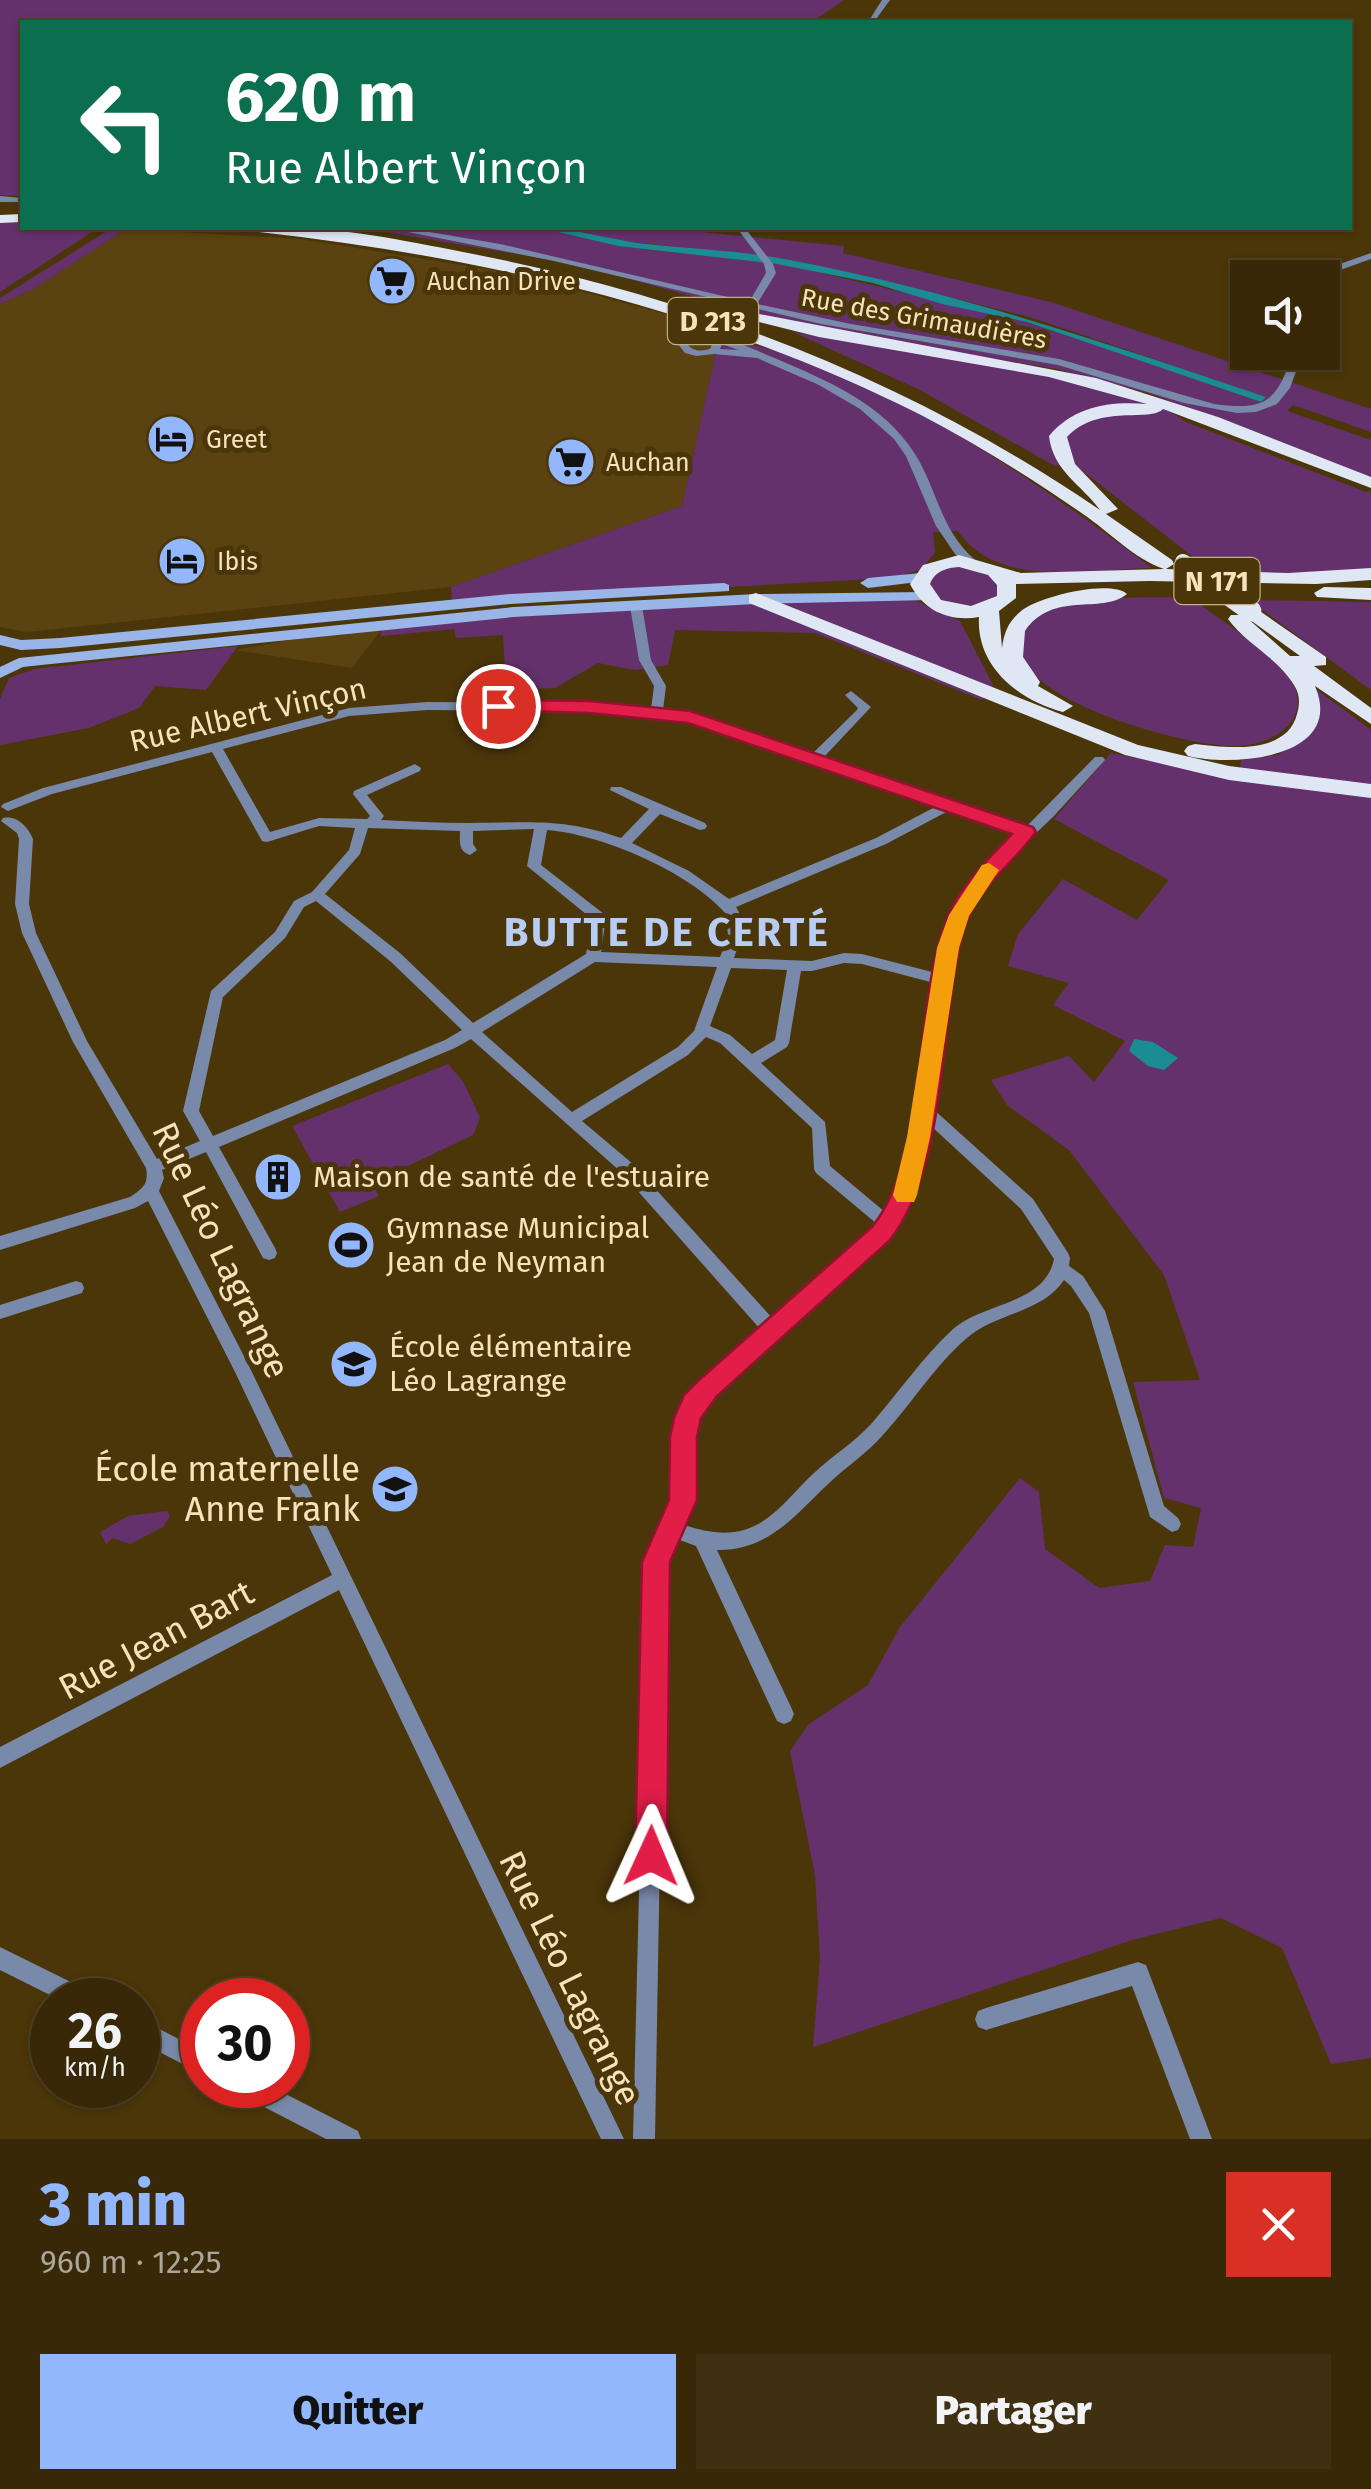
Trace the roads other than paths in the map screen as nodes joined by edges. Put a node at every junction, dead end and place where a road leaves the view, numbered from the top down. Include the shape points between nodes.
1 (278, 230) edge
2 (335, 230) edge
3 (403, 230) edge
4 (743, 230) edge
5 (1371, 256) edge
6 (1340, 267) edge
7 (656, 294) junction
8 (752, 305) junction
9 (716, 347) dead end
10 (1291, 370) edge
11 (1371, 482) edge
12 (1371, 491) edge
13 (1109, 509) junction
14 (940, 528) junction
15 (971, 562) junction
16 (1174, 563) junction
17 (938, 565) junction
18 (1371, 574) edge
19 (1003, 577) junction
20 (1064, 580) junction
21 (1371, 582) edge
22 (1178, 590) junction
23 (930, 594) junction
24 (1371, 594) edge
25 (756, 599) junction
26 (997, 604) junction
27 (636, 606) junction
28 (1237, 612) junction
29 (4, 642) edge
30 (4, 671) edge
31 (851, 695) dead end
32 (1047, 699) junction
33 (1371, 700) edge
34 (657, 712) junction
35 (1371, 718) edge
36 (1062, 723) junction
37 (215, 746) junction
38 (814, 759) junction
39 (1098, 760) dead end
40 (415, 768) dead end
41 (616, 790) dead end
42 (1371, 792) edge
43 (948, 806) junction
44 (658, 808) junction
45 (4, 814) edge
46 (367, 823) junction
47 (700, 826) dead end
48 (541, 827) junction
49 (467, 828) junction
50 (1026, 832) junction
51 (621, 846) junction
52 (470, 850) dead end
53 (317, 895) junction
54 (728, 905) junction
55 (593, 956) junction
56 (726, 961) junction
57 (795, 965) junction
58 (942, 980) junction
59 (702, 1029) junction
60 (472, 1033) junction
61 (750, 1062) junction
62 (922, 1108) junction
63 (572, 1120) junction
64 (208, 1143) junction
65 (154, 1168) junction
66 (151, 1191) junction
67 (888, 1224) junction
68 (0, 1244) edge
69 (270, 1253) dead end
70 (1062, 1270) junction
71 (76, 1288) dead end
72 (0, 1312) edge
73 (771, 1328) junction
74 (1172, 1524) dead end
75 (671, 1530) junction
76 (704, 1543) junction
77 (342, 1579) junction
78 (784, 1714) dead end
79 (0, 1758) edge
80 (0, 1958) edge
81 (40, 1978) edge
82 (986, 2020) dead end
83 (290, 2108) edge
84 (350, 2139) edge
85 (613, 2139) edge
86 (644, 2139) edge
87 (1201, 2139) edge

1 - 16 highway, D 213 via 498,262 753,335 855,376 978,439
2 - 7 highway, D 213 via 513,258
3 - 8 street, Rue des Grimaudières via 552,256
4 - 8 street via 765,259 769,281
5 - 6 street
7 - 11 highway via 794,329 1012,364 1124,390
7 - 13 highway, D 213 via 783,337 900,388 1005,443
8 - 10 street, Rue des Grimaudières via 1092,372 1218,408 1268,406 1281,396
9 - 14 street via 759,355 831,387 887,427 912,456
12 - 13 highway via 1191,418 1112,408 1077,418 1058,436 1057,450
13 - 16 highway, D 213
14 - 15 street
14 - 17 street
15 - 17 highway
15 - 19 highway
16 - 28 highway, bridge
16 - 28 highway, D 213
17 - 23 highway
18 - 20 highway
19 - 20 highway, N 171
19 - 26 highway via 1008,591
20 - 21 highway, N 171
22 - 24 highway, N 171
22 - 26 highway, N 171 via 1040,590
22 - 32 highway via 1073,597 1023,620 1013,637 1015,662
23 - 25 main road
23 - 26 highway via 966,612
23 - 29 main road via 511,599 60,643
23 - 36 highway via 973,628 1018,698
25 - 27 main road
25 - 36 highway
26 - 32 highway via 990,644 1003,672
27 - 30 main road via 327,630 44,660
27 - 34 street via 646,660 660,686
28 - 32 highway via 1248,633 1292,668 1309,696 1304,728 1274,748 1237,755 1190,750
28 - 33 highway, D 213
28 - 35 highway, D 213
29 - 30 main road via 13,656
31 - 38 street via 862,713
34 - 37 street, Rue Albert Vinçon via 376,708
34 - 38 street, Rue Albert Vinçon
36 - 42 highway via 1186,764
37 - 45 street, Rue Albert Vinçon via 48,791
37 - 46 street via 267,838 319,822
38 - 43 street, Rue Albert Vinçon
39 - 50 street
40 - 46 street via 358,794 377,816
41 - 44 street
43 - 50 street, Rue Albert Vinçon
43 - 54 street
44 - 47 street
44 - 51 street
45 - 65 street, Rue Léo Lagrange via 26,839 22,904 29,933 80,1042
46 - 49 street
46 - 53 street via 354,851
48 - 49 street
48 - 51 street via 575,828
48 - 55 street via 534,866 600,917
49 - 52 street
50 - 58 street via 983,877 959,915
51 - 54 street via 698,880
53 - 60 street via 395,957
53 - 64 street via 300,904 280,935 216,995 190,1111
54 - 56 street via 736,924
55 - 56 street
55 - 60 street
56 - 57 street
56 - 59 street
57 - 58 street via 862,958
57 - 61 street via 782,1043
58 - 62 street
59 - 61 street
59 - 63 street via 684,1050
60 - 63 street
60 - 64 street
61 - 67 street via 820,1126 822,1169
62 - 67 street via 906,1192
62 - 70 street via 1028,1204 1062,1258
63 - 73 street via 628,1168
64 - 65 street
64 - 69 street
65 - 66 street, Rue Léo Lagrange
66 - 68 street via 135,1202
66 - 77 street, Rue Léo Lagrange
67 - 73 street
70 - 74 street via 1078,1280 1098,1311 1156,1511
70 - 76 street via 1046,1292 966,1326 878,1428 775,1523 751,1536
71 - 72 street
73 - 75 street via 694,1403 683,1437 683,1500
75 - 76 street
75 - 86 street via 656,1562
76 - 78 street
77 - 79 street, Rue Jean Bart
77 - 85 street, Rue Léo Lagrange
80 - 81 street
82 - 87 street via 1138,1973
83 - 84 street

